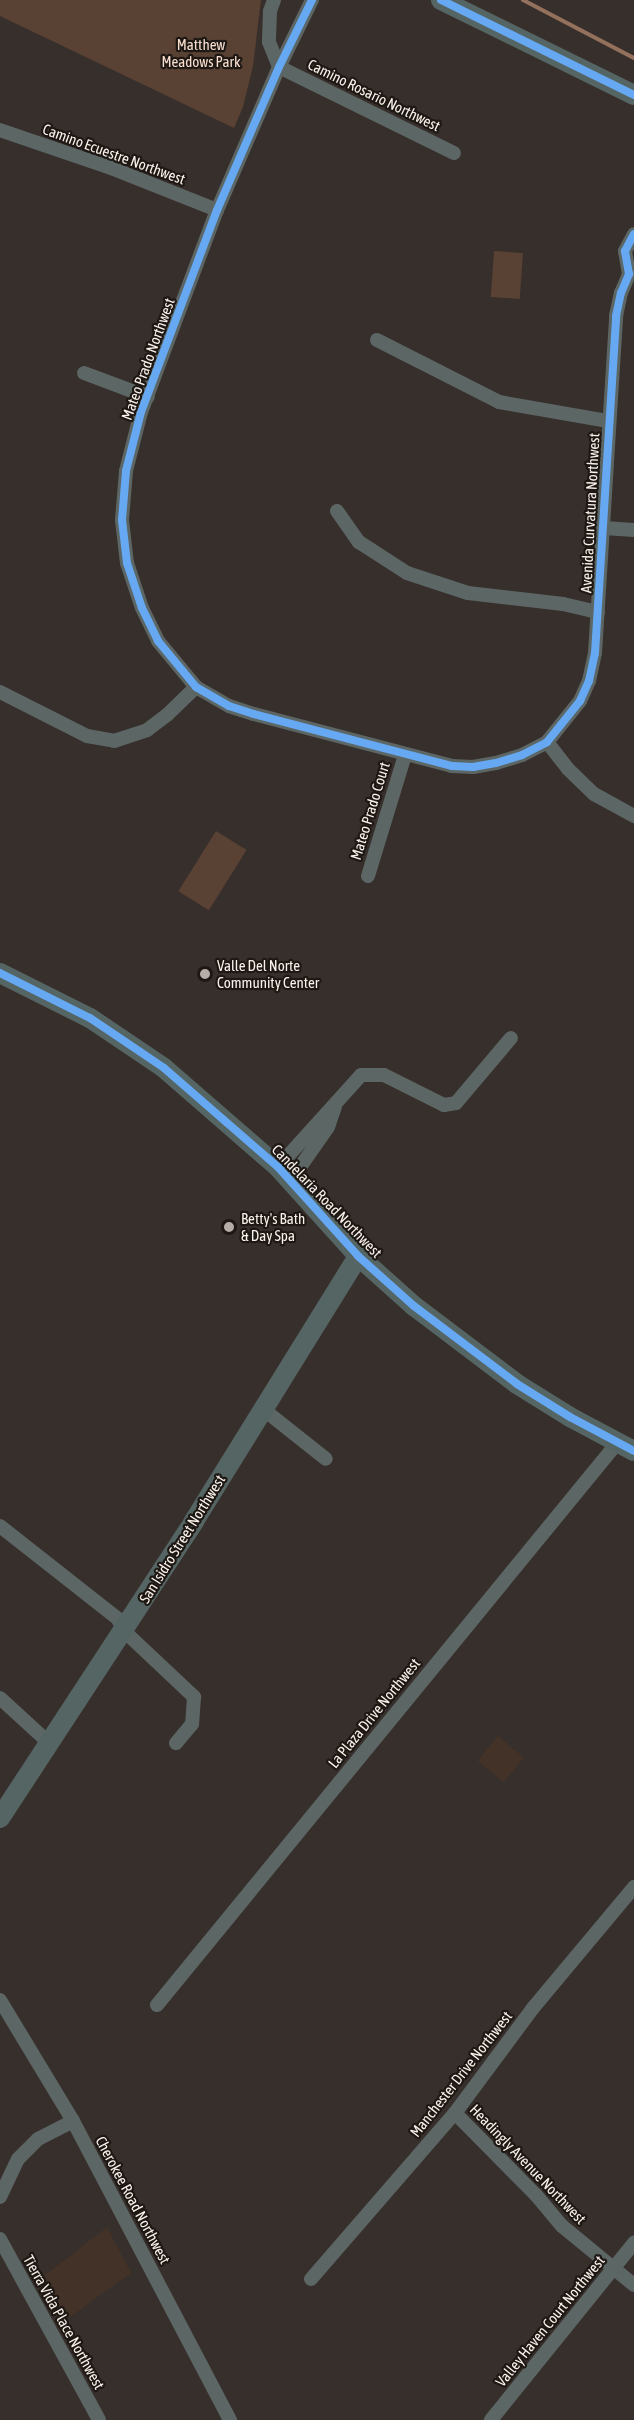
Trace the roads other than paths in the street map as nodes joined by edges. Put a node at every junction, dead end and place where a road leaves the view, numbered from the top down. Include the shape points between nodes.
1 (274, 0) edge
2 (312, 0) edge
3 (441, 0) edge
4 (279, 67) junction
5 (634, 95) edge
6 (0, 130) edge
7 (454, 153) dead end
8 (216, 210) junction
9 (634, 234) edge
10 (632, 274) edge
11 (376, 340) dead end
12 (84, 374) dead end
13 (148, 397) junction
14 (608, 421) junction
15 (337, 511) dead end
16 (604, 528) junction
17 (634, 530) edge
18 (598, 612) junction
19 (196, 687) junction
20 (0, 692) edge
21 (547, 742) junction
22 (405, 755) junction
23 (634, 816) edge
24 (368, 876) dead end
25 (0, 973) edge
26 (511, 1038) dead end
27 (284, 1174) junction
28 (358, 1256) junction
29 (263, 1409) junction
30 (626, 1446) edge
31 (326, 1459) dead end
32 (0, 1526) edge
33 (123, 1630) junction
34 (0, 1698) edge
35 (48, 1742) junction
36 (176, 1743) dead end
37 (0, 1818) edge
38 (634, 1887) edge
39 (0, 2000) edge
40 (156, 2005) dead end
41 (455, 2112) junction
42 (73, 2121) junction
43 (0, 2198) edge
44 (0, 2239) edge
45 (634, 2243) edge
46 (614, 2268) junction
47 (311, 2279) dead end
48 (634, 2285) edge
49 (99, 2420) edge
50 (230, 2420) edge
51 (491, 2420) edge

1 - 4 street via 269,42
2 - 4 street, Mateo Prado Northwest
3 - 5 street
4 - 7 street, Camino Rosario Northwest
4 - 8 street, Mateo Prado Northwest
6 - 8 street, Camino Ecuestre Northwest
8 - 13 street, Mateo Prado Northwest
9 - 10 street, Avenida Curvatura Northwest via 625,251
10 - 14 street, Avenida Curvatura Northwest via 621,293 616,316
11 - 14 street via 499,402
12 - 13 street
13 - 19 street, Mateo Prado Northwest via 126,471 122,520 127,563 158,641
14 - 16 street, Avenida Curvatura Northwest
15 - 18 street via 359,542 407,573 468,593
16 - 17 street
16 - 18 street, Avenida Curvatura Northwest
18 - 21 street, Avenida Curvatura Northwest via 589,681 580,701
19 - 20 street via 147,730 114,741 87,736
19 - 22 street, Mateo Prado Northwest via 229,706
21 - 22 street, Mateo Prado Northwest via 522,755 473,767
21 - 23 street via 594,794
22 - 24 street, Mateo Prado Court
25 - 27 street, Candelaria Road Northwest via 90,1018 164,1068
26 - 27 street via 456,1103 444,1105 384,1075 361,1075
27 - 28 street, Candelaria Road Northwest
28 - 29 street, San Isidro Street Northwest
28 - 30 street, Candelaria Road Northwest via 414,1306 518,1384 570,1418
29 - 31 street
29 - 33 street, San Isidro Street Northwest
30 - 40 street, La Plaza Drive Northwest
32 - 33 street via 118,1618
33 - 35 street, San Isidro Street Northwest
33 - 36 street via 194,1697 192,1724
34 - 35 street
35 - 37 street, San Isidro Street Northwest
38 - 41 street, Manchester Drive Northwest via 533,2008
39 - 42 street, Cherokee Road Northwest
41 - 46 street, Headingly Avenue Northwest via 562,2226
41 - 47 street, Manchester Drive Northwest
42 - 43 street via 38,2139 18,2159
42 - 50 street, Cherokee Road Northwest
44 - 49 street, Tierra Vida Place Northwest
45 - 46 street, Valley Haven Court Northwest
46 - 48 street, Headingly Avenue Northwest
46 - 51 street, Valley Haven Court Northwest

